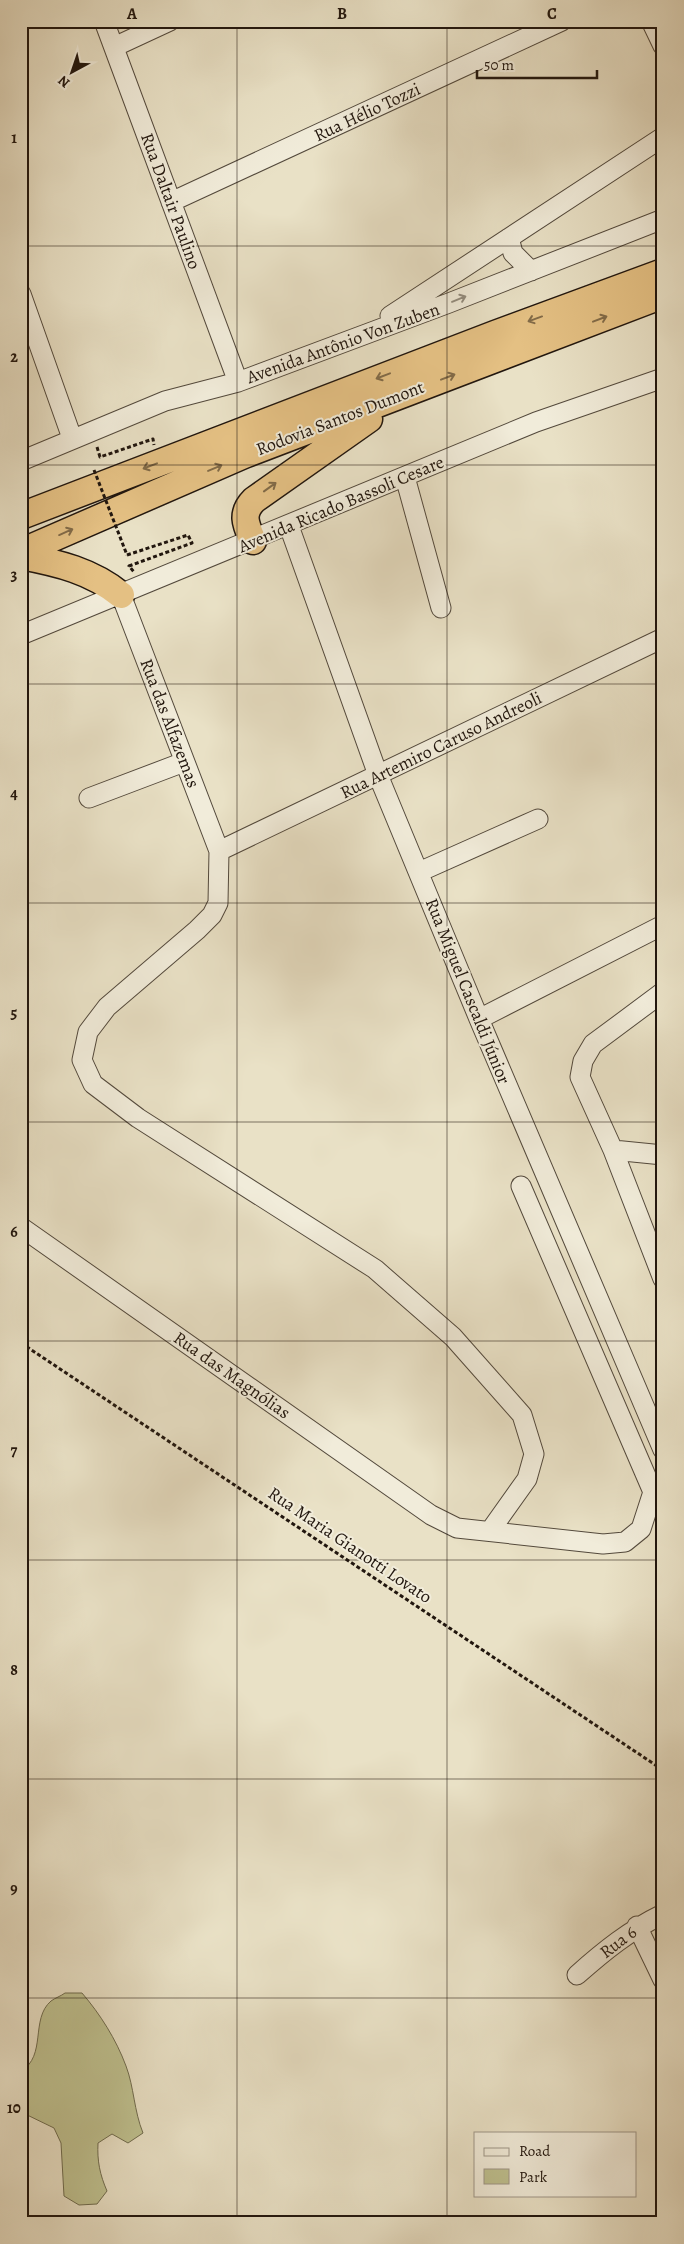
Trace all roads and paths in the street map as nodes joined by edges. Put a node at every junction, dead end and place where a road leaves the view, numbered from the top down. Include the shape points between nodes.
1 (104, 21) edge
2 (170, 21) edge
3 (562, 21) edge
4 (651, 21) edge
5 (663, 46) edge
6 (114, 47) junction
7 (663, 137) edge
8 (172, 202) junction
9 (663, 219) edge
10 (508, 238) junction
11 (531, 270) junction
12 (663, 272) edge
13 (21, 294) edge
14 (663, 296) edge
15 (364, 334) junction
16 (663, 378) edge
17 (238, 382) junction
18 (400, 395) junction
19 (92, 431) junction
20 (72, 438) junction
21 (145, 449) dead end
22 (21, 461) edge
23 (102, 466) dead end
24 (405, 477) junction
25 (21, 516) edge
26 (288, 526) junction
27 (253, 541) junction
28 (21, 554) edge
29 (132, 590) junction
30 (441, 608) dead end
31 (21, 636) edge
32 (663, 638) edge
33 (184, 762) junction
34 (378, 776) junction
35 (89, 798) dead end
36 (538, 819) dead end
37 (220, 851) junction
38 (419, 872) junction
39 (663, 925) edge
40 (663, 992) edge
41 (478, 1019) junction
42 (613, 1150) junction
43 (663, 1155) edge
44 (521, 1186) dead end
45 (21, 1227) edge
46 (662, 1275) edge
47 (21, 1343) edge
48 (663, 1450) edge
49 (490, 1531) junction
50 (663, 1770) edge
51 (663, 1914) edge
52 (638, 1926) junction
53 (577, 1975) dead end
54 (663, 1980) edge

1 - 6 street, Rua Daltair Paulino
2 - 6 street
3 - 8 street, Rua Hélio Tozzi
4 - 5 street
6 - 8 street, Rua Daltair Paulino
7 - 10 street
8 - 17 street, Rua Daltair Paulino
9 - 11 street, Avenida Antônio Von Zuben
10 - 11 street via 513,252
10 - 15 street
15 -> 11 street, Avenida Antônio Von Zuben
12 -> 25 highway, Rodovia Santos Dumont
13 - 20 street
18 -> 14 highway, Rodovia Santos Dumont
15 - 17 street, Avenida Antônio Von Zuben
16 - 24 street, Avenida Ricado Bassoli Cesare via 536,422
17 - 19 street, Avenida Antônio Von Zuben via 165,401
27 -> 18 highway via 244,517 254,500
28 -> 18 highway, Rodovia Santos Dumont via 244,455
19 - 20 street, Avenida Antônio Von Zuben
19 - 21 path via 100,457 153,439 154,446
20 - 22 street, Avenida Antônio Von Zuben
23 - 29 path, bridge via 94,470 126,555 188,534 192,543 129,566
24 - 26 street, Avenida Ricado Bassoli Cesare
24 - 30 street
26 - 27 street, Avenida Ricado Bassoli Cesare
26 - 34 street, Rua Miguel Cascaldi Júnior
27 - 29 street, Avenida Ricado Bassoli Cesare
28 - 29 highway
29 - 31 street, Avenida Ricado Bassoli Cesare
29 - 33 street, Rua das Alfazemas
32 - 34 street, Rua Artemiro Caruso Andreoli
33 - 35 street
33 - 37 street, Rua das Alfazemas
34 - 37 street, Rua Artemiro Caruso Andreoli
34 - 38 street, Rua Miguel Cascaldi Júnior
36 - 38 street
37 - 49 street via 218,903 212,915 107,1007 88,1032 82,1060 93,1084 138,1118 375,1269 453,1337 522,1415 534,1454 527,1479
38 - 41 street, Rua Miguel Cascaldi Júnior
39 - 41 street
40 - 42 street via 593,1044 583,1061 580,1077
41 - 48 street, Rua Miguel Cascaldi Júnior
42 - 43 street
42 - 46 street
44 - 49 street, Rua das Magnólias via 653,1492 641,1529 625,1542 603,1544
45 - 49 street, Rua das Magnólias via 430,1515 456,1528
47 - 50 path, Rua Maria Gianotti Lovato
51 - 52 street, Rua 6
52 - 53 street, Rua 6
52 - 54 street

